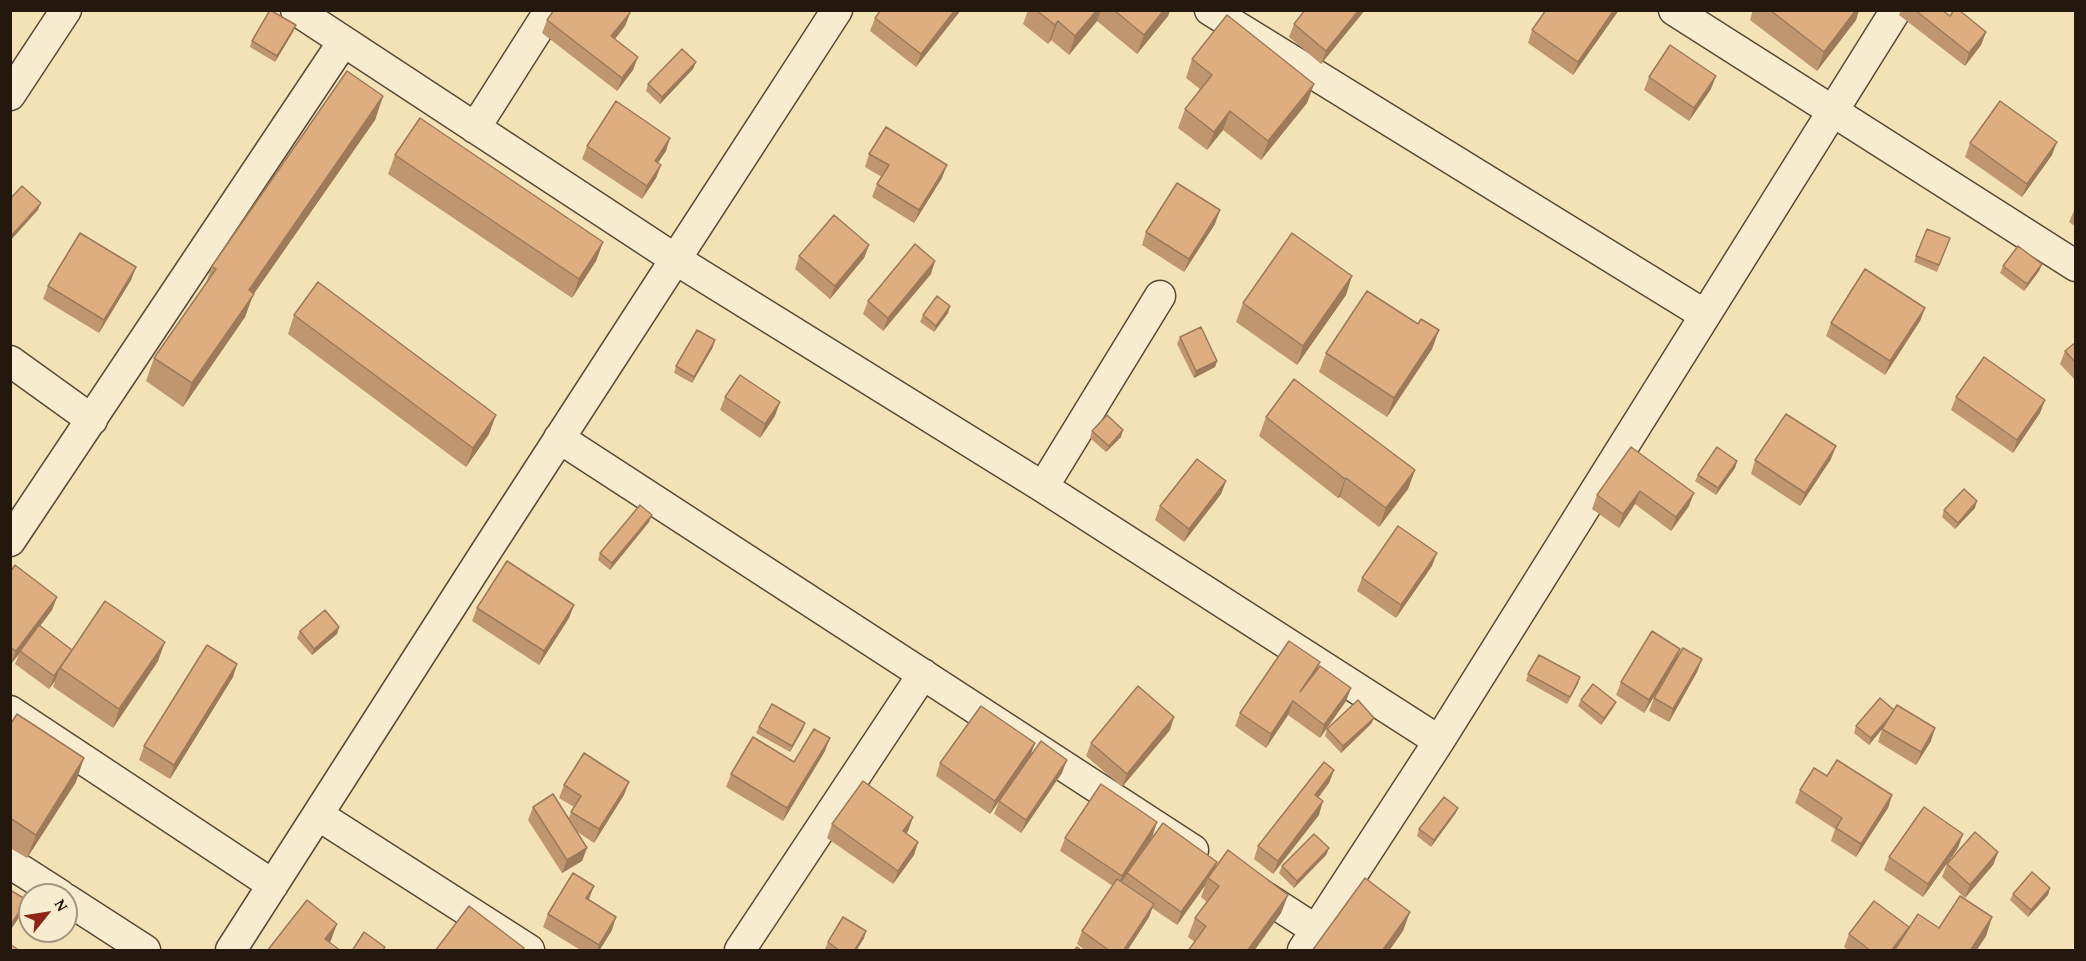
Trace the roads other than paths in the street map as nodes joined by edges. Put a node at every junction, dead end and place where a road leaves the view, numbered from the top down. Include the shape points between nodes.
1 (66, 10) edge
2 (296, 10) edge
3 (550, 10) edge
4 (837, 10) edge
5 (1210, 10) edge
6 (1674, 10) edge
7 (1896, 10) edge
8 (343, 42) junction
9 (10, 95) edge
10 (1832, 111) junction
11 (475, 128) junction
12 (675, 259) junction
13 (2076, 266) edge
14 (1160, 296) dead end
15 (1705, 315) junction
16 (10, 361) edge
17 (92, 420) junction
18 (559, 438) junction
19 (1043, 487) junction
20 (10, 541) edge
21 (922, 674) junction
22 (10, 711) edge
23 (1439, 741) junction
24 (318, 815) junction
25 (10, 863) edge
26 (41, 883) edge
27 (273, 885) junction
28 (78, 907) edge
29 (1310, 940) edge
30 (145, 951) edge
31 (231, 951) edge
32 (529, 951) edge
33 (740, 951) edge

1 - 9 street
2 - 8 street
3 - 11 street
4 - 12 street
5 - 15 street
6 - 10 street
7 - 10 street
8 - 11 street
8 - 17 street
10 - 13 street
10 - 15 street
11 - 12 street
12 - 18 street
12 - 19 street
14 - 19 street
15 - 23 street
16 - 17 street
17 - 20 street
18 - 21 street
18 - 24 street
19 - 23 street
21 - 29 street via 1223,869
21 - 33 street
22 - 27 street
23 - 29 street
24 - 27 street
24 - 32 street
25 - 26 street
27 - 31 street
28 - 30 street

